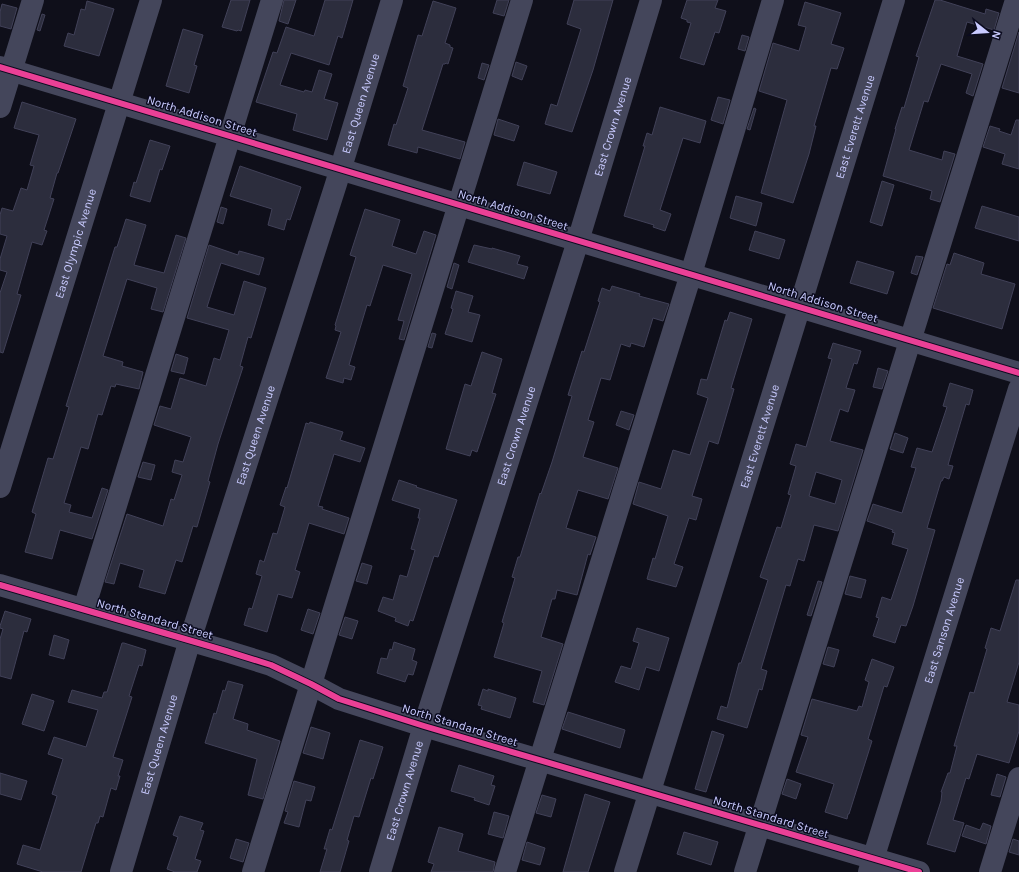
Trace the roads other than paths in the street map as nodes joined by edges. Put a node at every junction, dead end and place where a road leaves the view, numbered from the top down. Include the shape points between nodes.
1 (33, 0) edge
2 (151, 0) edge
3 (272, 0) edge
4 (392, 0) edge
5 (522, 0) edge
6 (651, 0) edge
7 (773, 0) edge
8 (894, 0) edge
9 (1016, 0) edge
10 (6, 69) edge
11 (120, 103) junction
12 (0, 107) edge
13 (230, 136) junction
14 (340, 169) junction
15 (460, 205) junction
16 (578, 241) junction
17 (691, 274) junction
18 (800, 307) junction
19 (911, 340) junction
20 (1019, 373) edge
21 (1019, 389) edge
22 (0, 487) edge
23 (0, 585) edge
24 (84, 610) junction
25 (190, 640) junction
26 (311, 684) junction
27 (424, 726) junction
28 (540, 760) junction
29 (1019, 778) edge
30 (650, 792) junction
31 (760, 825) junction
32 (871, 865) edge
33 (120, 872) edge
34 (253, 872) edge
35 (380, 872) edge
36 (505, 872) edge
37 (625, 872) edge
38 (745, 872) edge
39 (919, 872) edge
40 (990, 872) edge

1 - 10 street
2 - 11 street, East Olympic Avenue
3 - 13 street
4 - 14 street, East Queen Avenue
5 - 15 street
6 - 16 street, East Crown Avenue
7 - 17 street
8 - 18 street, East Everett Avenue
9 - 19 street
10 - 11 street, North Addison Street
10 - 12 street
11 - 13 street, North Addison Street
11 - 22 street, East Olympic Avenue
13 - 14 street, North Addison Street
13 - 24 street
14 - 15 street, North Addison Street
14 - 25 street, East Queen Avenue
15 - 16 street, North Addison Street
15 - 26 street
16 - 17 street, North Addison Street
16 - 27 street, East Crown Avenue
17 - 18 street, North Addison Street
17 - 28 street
18 - 19 street, North Addison Street
18 - 30 street, East Everett Avenue
19 - 20 street, North Addison Street
19 - 31 street
21 - 32 street, East Sanson Avenue
23 - 24 street, North Standard Street
24 - 25 street, North Standard Street
25 - 26 street, North Standard Street via 271,665
25 - 33 street, East Queen Avenue
26 - 27 street, North Standard Street via 339,699
26 - 34 street
27 - 28 street, North Standard Street
27 - 35 street, East Crown Avenue
28 - 30 street, North Standard Street
28 - 36 street
29 - 40 street
30 - 31 street, North Standard Street
30 - 37 street, East Everett Avenue
31 - 32 street, North Standard Street
31 - 38 street
32 - 39 street, North Standard Street

